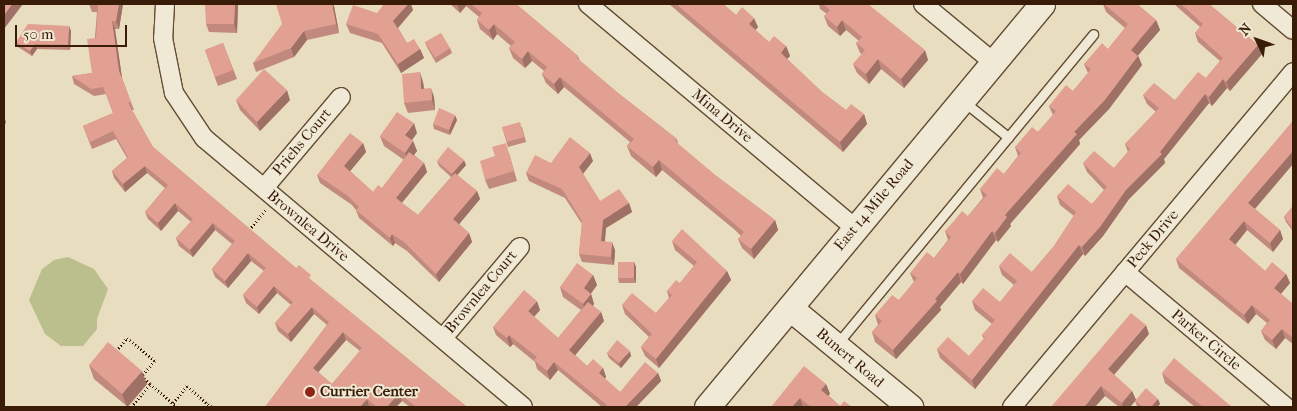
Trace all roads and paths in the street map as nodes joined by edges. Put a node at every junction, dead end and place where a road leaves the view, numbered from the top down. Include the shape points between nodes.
1 (165, 4) edge
2 (588, 4) edge
3 (923, 4) edge
4 (1042, 4) edge
5 (1262, 4) edge
6 (1293, 30) edge
7 (1093, 34) dead end
8 (994, 62) junction
9 (1293, 72) edge
10 (341, 97) dead end
11 (962, 100) junction
12 (1008, 137) junction
13 (264, 188) junction
14 (270, 205) dead end
15 (855, 228) junction
16 (246, 233) edge
17 (520, 246) dead end
18 (1125, 272) junction
19 (790, 308) junction
20 (443, 338) junction
21 (835, 346) junction
22 (114, 354) edge
23 (135, 371) edge
24 (142, 377) junction
25 (150, 384) junction
26 (172, 403) junction
27 (208, 404) junction
28 (131, 407) edge
29 (177, 407) edge
30 (206, 407) edge
31 (212, 407) edge
32 (523, 407) edge
33 (707, 407) edge
34 (910, 407) edge
35 (1012, 407) edge
36 (1286, 407) edge

1 - 13 street, Brownlea Drive via 162,38 166,66 182,108 204,138
2 - 15 street, Mina Drive
3 - 8 street
4 - 8 main road, East 14 Mile Road
5 - 6 street
7 - 12 lane
8 - 11 main road, East 14 Mile Road
9 - 18 street, Peck Drive
10 - 13 street, Priehs Court
11 - 12 lane
11 - 15 main road, East 14 Mile Road
12 - 21 lane
13 - 20 street, Brownlea Drive
14 - 16 path
15 - 19 main road, East 14 Mile Road
17 - 20 street, Brownlea Court
18 - 35 street, Peck Drive
18 - 36 street, Parker Circle
19 - 21 main road, Bunert Road
19 - 33 main road, East 14 Mile Road
20 - 32 street, Brownlea Drive
21 - 34 main road, Bunert Road
22 - 24 path via 127,338 155,362
23 - 24 path
24 - 25 path
25 - 26 path
25 - 28 path
26 - 27 path via 187,386
26 - 29 path
27 - 30 path
27 - 31 path

